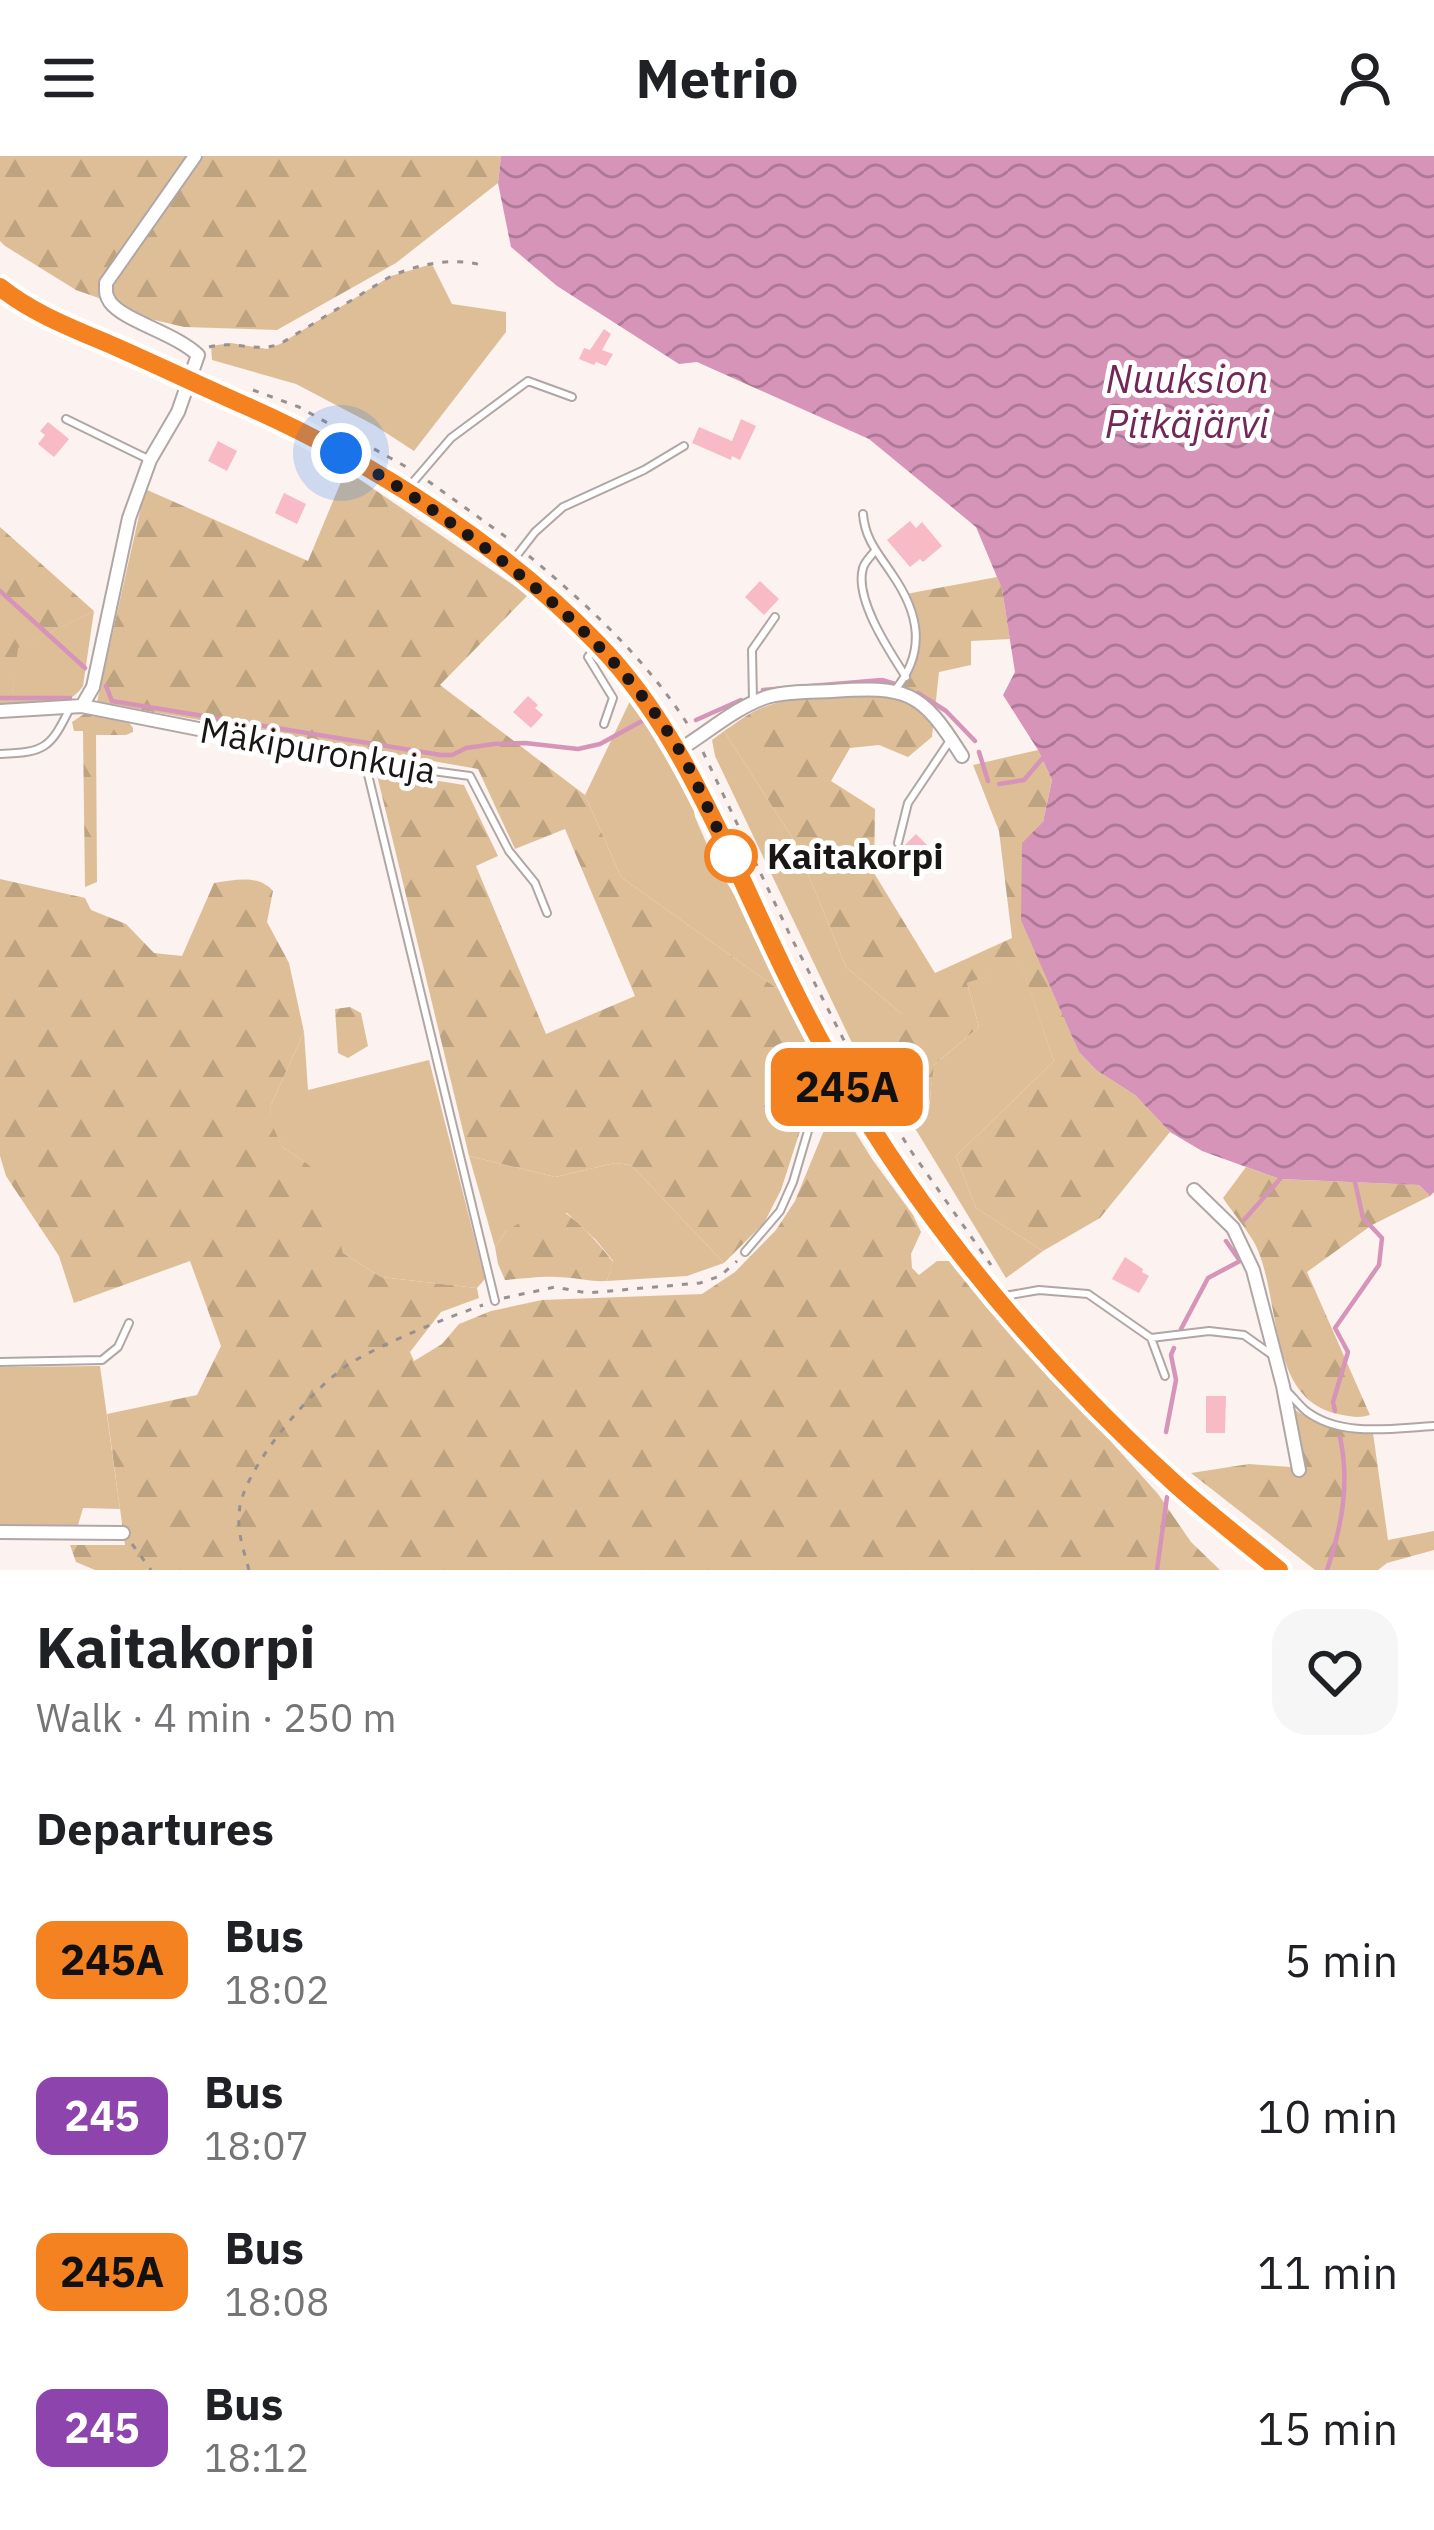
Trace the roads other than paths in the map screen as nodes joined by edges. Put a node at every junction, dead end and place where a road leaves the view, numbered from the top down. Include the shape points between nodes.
1 (195, 156) edge
2 (0, 287) edge
3 (191, 381) junction
4 (572, 397) dead end
5 (66, 419) dead end
6 (684, 446) dead end
7 (150, 460) junction
8 (406, 491) junction
9 (863, 514) dead end
10 (874, 552) junction
11 (509, 566) junction
12 (775, 616) dead end
13 (598, 643) junction
14 (906, 677) junction
15 (896, 689) junction
16 (753, 704) junction
17 (76, 707) junction
18 (0, 711) edge
19 (604, 724) dead end
20 (951, 739) junction
21 (679, 750) junction
22 (0, 754) edge
23 (962, 756) dead end
24 (365, 762) junction
25 (898, 843) dead end
26 (548, 913) dead end
27 (856, 1063) road end
28 (840, 1077) junction
29 (1194, 1190) dead end
30 (746, 1252) road end
31 (995, 1298) junction
32 (495, 1301) road end
33 (129, 1323) dead end
34 (1151, 1338) junction
35 (1275, 1358) junction
36 (0, 1362) edge
37 (1165, 1376) dead end
38 (1282, 1386) junction
39 (1434, 1426) edge
40 (1299, 1470) dead end
41 (0, 1532) edge
42 (123, 1533) road end
43 (1279, 1570) edge

1 - 3 street via 106,283 122,312 198,355
2 - 3 street
3 - 7 street
3 - 8 street
4 - 8 lane via 528,381 451,438
5 - 7 lane
6 - 11 lane via 563,507
7 - 17 street via 129,518 94,688
8 - 11 street
9 - 10 lane
10 - 14 lane via 906,594 916,626
10 - 14 lane via 862,568 863,588
11 - 13 street
12 - 16 lane via 752,650
13 - 19 lane via 588,657 613,698
13 - 21 street
14 - 15 lane
15 - 16 street via 787,694
15 - 20 street
16 - 21 street
17 - 18 street, Mäkipuronkuja
17 - 22 lane via 37,752
17 - 24 street, Mäkipuronkuja
20 - 23 street
20 - 25 lane via 908,803
21 - 28 street
24 - 26 lane, Mäkipuronkuja via 470,776
24 - 32 lane
27 - 28 lane
28 - 30 lane via 813,1114 780,1211
28 - 31 street
29 - 35 street via 1245,1250
31 - 34 lane via 1039,1290 1088,1294
31 - 43 street via 1143,1453
33 - 36 lane via 101,1360
34 - 35 lane via 1244,1335
34 - 37 lane
35 - 38 street
38 - 39 lane via 1307,1412 1334,1424
38 - 40 street
41 - 42 street

